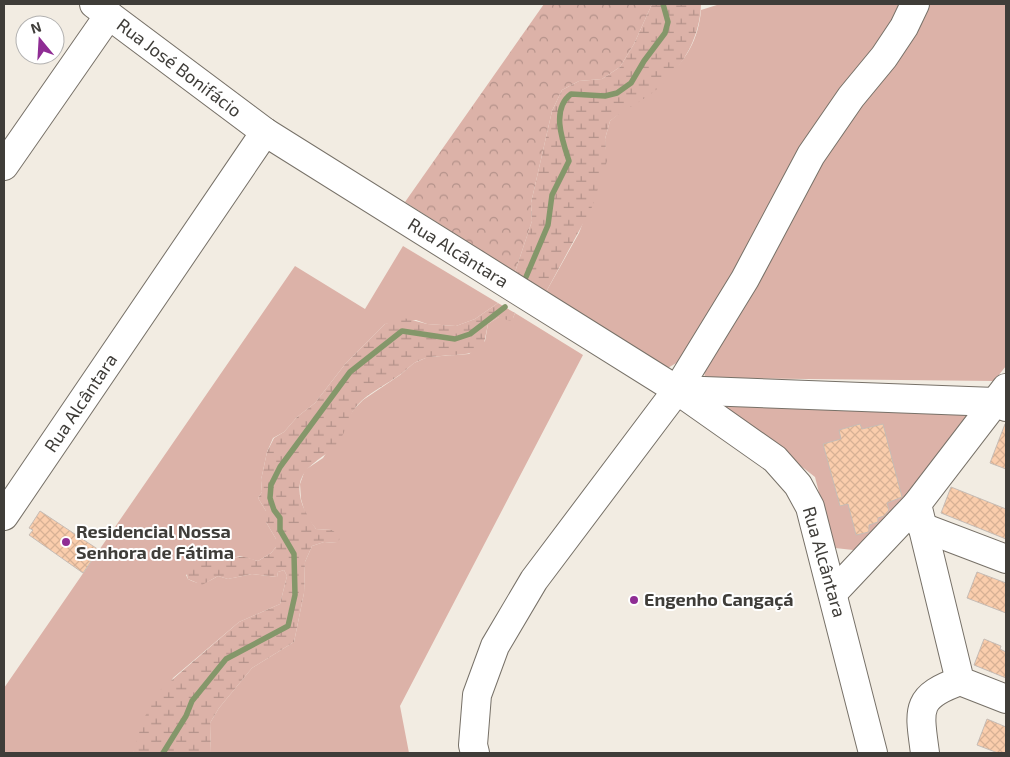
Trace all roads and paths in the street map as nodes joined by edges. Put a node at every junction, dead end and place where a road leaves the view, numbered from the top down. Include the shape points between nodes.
1 (915, 4) edge
2 (102, 10) edge
3 (265, 132) junction
4 (4, 166) edge
5 (677, 390) junction
6 (1002, 399) edge
7 (4, 516) edge
8 (920, 516) junction
9 (1006, 559) edge
10 (834, 593) junction
11 (960, 681) junction
12 (1006, 699) edge
13 (475, 753) edge
14 (873, 753) edge
15 (924, 753) edge

1 - 5 street via 884,57 851,96 811,155 745,279
2 - 3 street, Rua José Bonifácio
2 - 4 street
3 - 5 street, Rua Alcântara
3 - 7 street, Rua Alcântara
5 - 6 street
5 - 10 street, Rua Alcântara via 774,459 798,484 810,507
5 - 13 street via 534,580 495,646 477,695
6 - 8 street
8 - 9 street
8 - 10 street
8 - 11 street
10 - 14 street, Rua Alcântara
11 - 12 street
11 - 15 street via 937,689 925,702 920,719

